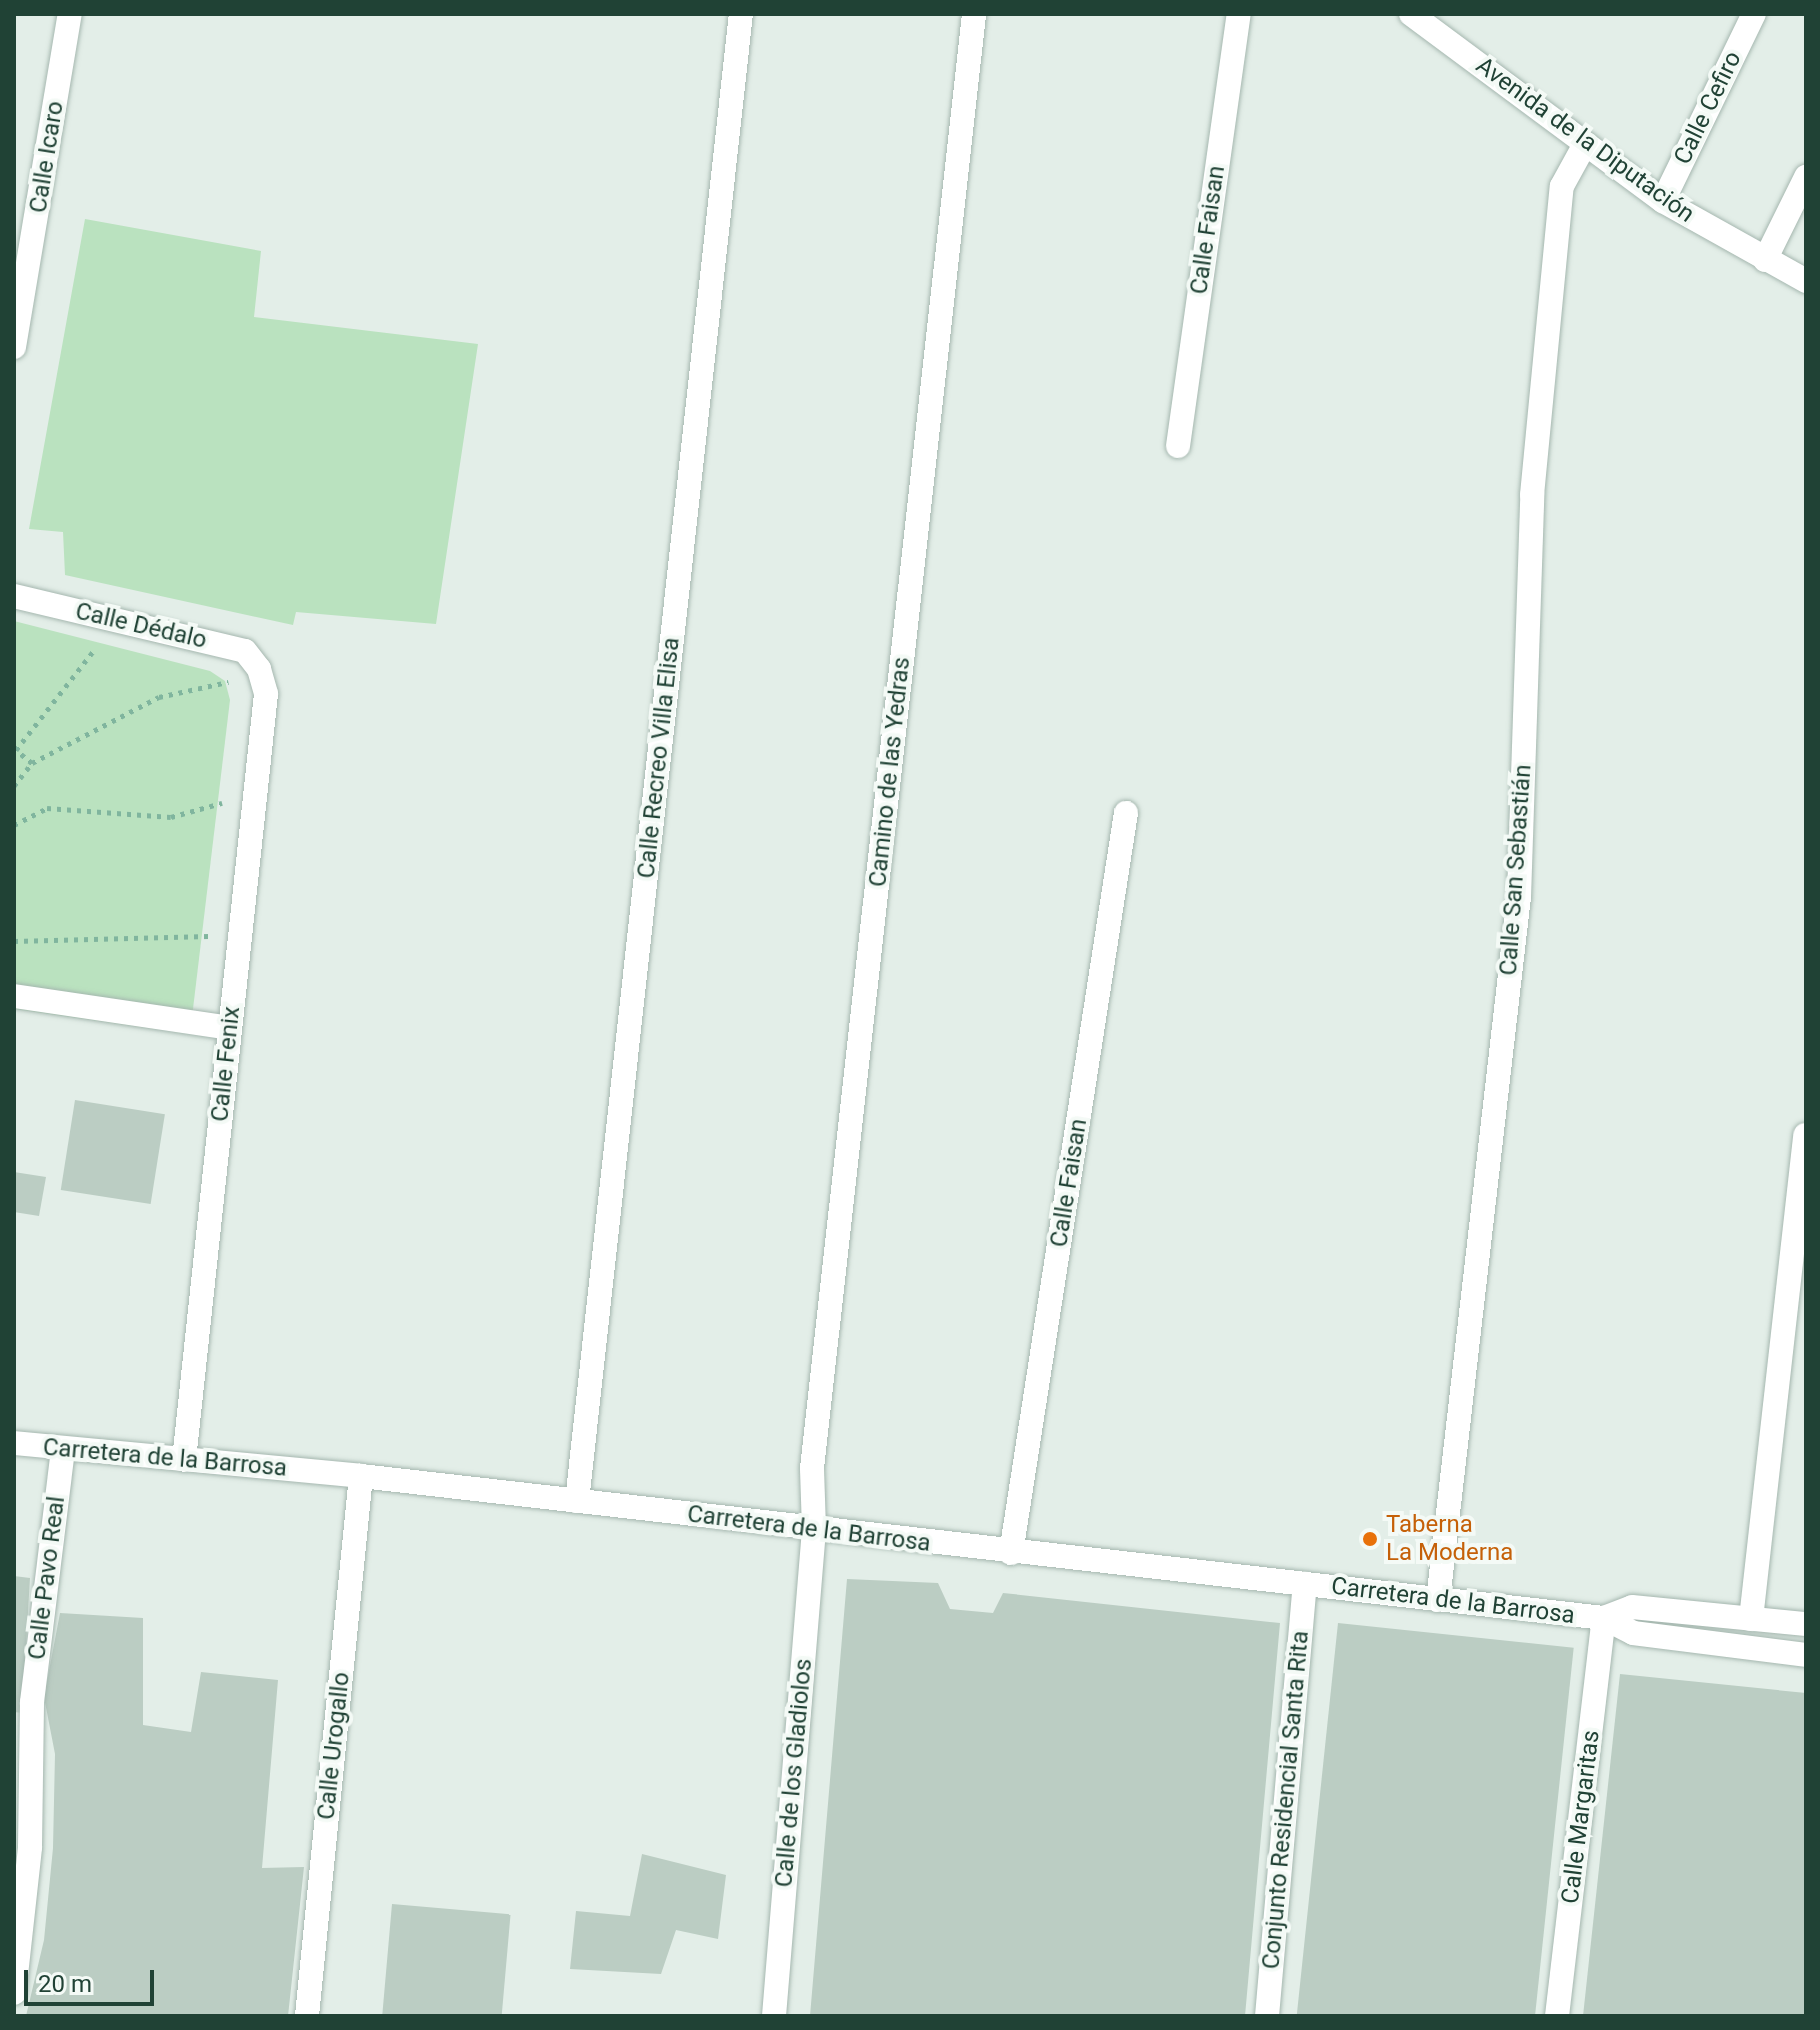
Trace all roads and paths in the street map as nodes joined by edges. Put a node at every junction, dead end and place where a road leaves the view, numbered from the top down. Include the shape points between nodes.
1 (70, 14) edge
2 (741, 14) edge
3 (974, 14) edge
4 (1239, 14) edge
5 (1411, 14) edge
6 (1754, 14) edge
7 (1585, 144) junction
8 (1806, 177) edge
9 (1663, 201) junction
10 (26, 215) edge
11 (1765, 260) junction
12 (1806, 281) edge
13 (14, 347) edge
14 (1178, 446) dead end
15 (14, 596) edge
16 (117, 620) junction
17 (259, 669) junction
18 (32, 763) junction
19 (14, 786) edge
20 (255, 793) junction
21 (1126, 813) dead end
22 (14, 825) edge
23 (240, 937) junction
24 (14, 941) edge
25 (14, 996) edge
26 (230, 1028) junction
27 (1805, 1135) edge
28 (14, 1443) edge
29 (63, 1449) junction
30 (184, 1460) junction
31 (361, 1476) junction
32 (577, 1501) junction
33 (814, 1529) junction
34 (1011, 1553) junction
35 (1305, 1584) junction
36 (1438, 1600) junction
37 (1604, 1618) junction
38 (1751, 1619) junction
39 (1806, 1624) edge
40 (1806, 1655) edge
41 (14, 1993) edge
42 (307, 2016) edge
43 (774, 2016) edge
44 (1267, 2016) edge
45 (1557, 2016) edge

1 - 10 street, Calle Icaro
2 - 32 street, Calle Recreo Villa Elisa
3 - 33 street, Camino de las Yedras via 812,1468
4 - 14 street, Calle Faisan
5 - 7 street, Avenida de la Diputación
6 - 9 street, Calle Cefiro
7 - 9 street, Avenida de la Diputación
7 - 36 street, Calle San Sebastián via 1562,186 1532,495 1519,897
8 - 11 street
9 - 11 street, Avenida de la Diputación
10 - 13 street, Calle Icaro
11 - 12 street, Avenida de la Diputación
15 - 16 street, Calle Dédalo
16 - 17 street, Calle Dédalo via 245,651
16 - 18 path via 16,750
17 - 18 path via 220,686 159,697
17 - 20 street, Calle Fenix via 266,694
18 - 19 path
20 - 22 path via 171,817 66,807 47,808
20 - 23 street, Calle Fenix
21 - 34 street, Calle Faisan
23 - 24 path
23 - 26 street, Calle Fenix
25 - 26 street
26 - 30 street, Calle Fenix
27 - 38 street
28 - 29 street, Carretera de la Barrosa
29 - 30 street, Carretera de la Barrosa
29 - 41 street, Calle Pavo Real via 32,1702 30,1847
30 - 31 street, Carretera de la Barrosa
31 - 32 street, Carretera de la Barrosa
31 - 42 street, Calle Urogallo
32 - 33 street, Carretera de la Barrosa
33 - 34 street, Carretera de la Barrosa
33 - 43 street, Calle de los Gladiolos
34 - 35 street, Carretera de la Barrosa
35 - 36 street, Carretera de la Barrosa
35 - 44 street, Conjunto Residencial Santa Rita
36 - 37 street, Carretera de la Barrosa
37 - 38 street, Carretera de la Barrosa via 1632,1607
37 - 40 street, Carretera de la Barrosa via 1633,1633
37 - 45 street, Calle Margaritas
38 - 39 street, Carretera de la Barrosa

